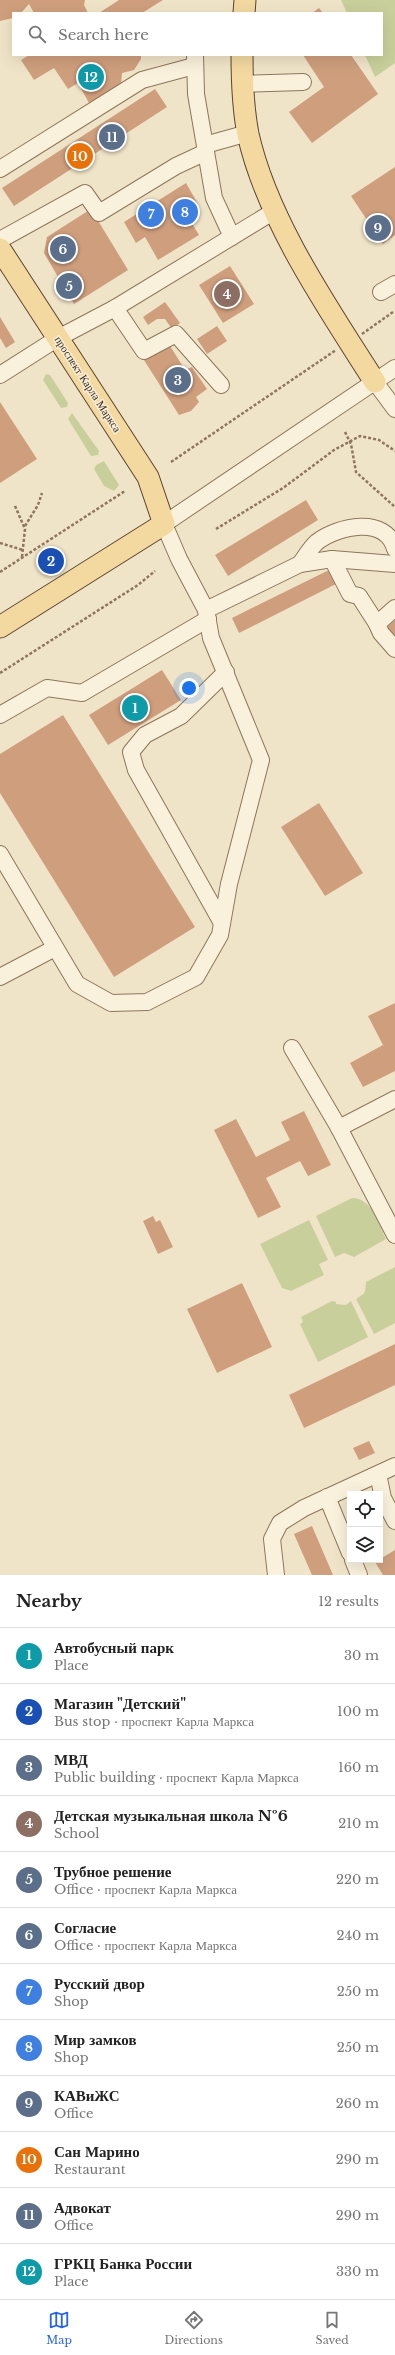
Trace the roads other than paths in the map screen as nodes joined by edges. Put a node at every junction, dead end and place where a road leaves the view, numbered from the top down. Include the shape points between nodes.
1 (245, 0) edge
2 (244, 12) edge
3 (242, 56) edge
4 (195, 61) edge
5 (303, 82) dead end
6 (242, 84) junction
7 (248, 133) junction
8 (205, 148) junction
9 (0, 169) edge
10 (276, 210) junction
11 (232, 236) junction
12 (0, 240) edge
13 (0, 249) edge
14 (114, 308) junction
15 (58, 338) junction
16 (395, 368) edge
17 (0, 375) edge
18 (376, 382) junction
19 (221, 385) dead end
20 (395, 409) edge
21 (164, 524) junction
22 (395, 549) edge
23 (332, 559) junction
24 (300, 564) junction
25 (395, 564) edge
26 (395, 608) edge
27 (207, 615) junction
28 (377, 624) junction
29 (0, 627) edge
30 (395, 649) edge
31 (226, 672) junction
32 (0, 715) edge
33 (0, 854) edge
34 (222, 923) junction
35 (55, 948) junction
36 (0, 977) edge
37 (292, 1048) dead end
38 (395, 1099) edge
39 (339, 1128) junction
40 (395, 1235) edge
41 (395, 1466) edge
42 (378, 1474) junction
43 (327, 1497) junction
44 (395, 1521) edge
45 (347, 1546) edge
46 (354, 1563) edge
47 (276, 1575) edge
48 (359, 1575) edge

1 - 2 main road
3 - 6 main road
4 - 8 street via 196,94
4 - 9 street via 142,80
5 - 6 street
6 - 7 main road
7 - 8 street
7 - 10 main road via 256,163
8 - 11 street via 214,198
8 - 12 street via 99,213 85,193
10 - 11 street
10 - 18 main road via 312,280
11 - 14 street
13 - 15 main road, проспект Карла Маркса
14 - 15 street
14 - 19 street via 144,351 176,334
15 - 17 street
15 - 21 main road, проспект Карла Маркса via 148,477
16 - 18 street
18 - 20 street
18 - 21 street
21 - 27 street
21 - 29 main road
22 - 24 street via 393,542 384,534 367,525 347,527 317,542
23 - 24 street
23 - 25 street
23 - 28 street via 350,594 359,596
24 - 27 street
26 - 28 street
27 - 31 street via 211,638
27 - 32 street via 82,693 47,688
28 - 30 street via 381,633
31 - 34 street via 261,760 229,884
31 - 34 street via 181,716 145,735 131,752 136,770
33 - 35 street
34 - 35 street via 220,934 196,977 147,1002 111,1003 77,984
35 - 36 street
37 - 39 street
38 - 39 street
39 - 40 street
41 - 42 street
42 - 43 street
42 - 44 street via 383,1498
43 - 45 street
43 - 47 street via 280,1524 272,1539
46 - 48 street

